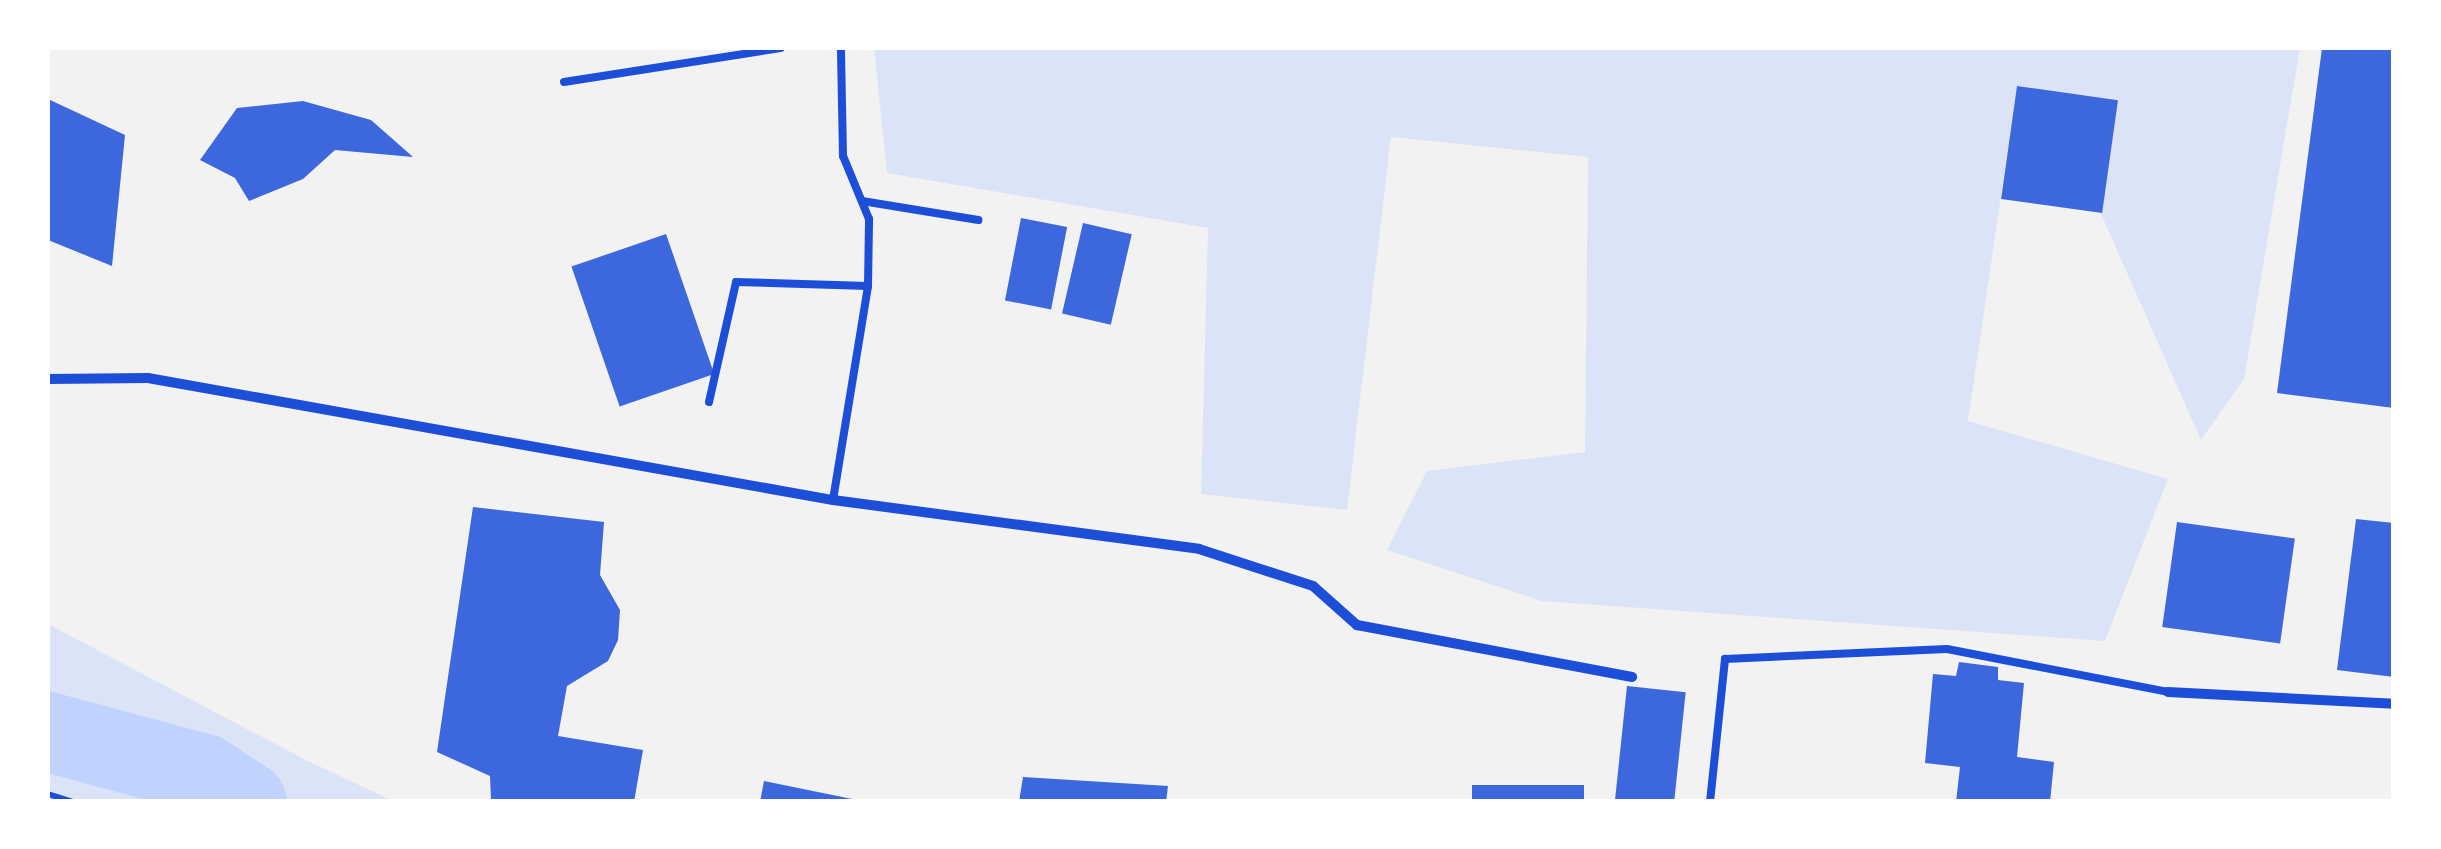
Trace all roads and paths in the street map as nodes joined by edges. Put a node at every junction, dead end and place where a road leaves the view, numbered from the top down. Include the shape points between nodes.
1 (780, 48) edge
2 (842, 48) edge
3 (564, 82) dead end
4 (862, 201) junction
5 (978, 220) dead end
6 (868, 286) junction
7 (48, 379) edge
8 (709, 402) dead end
9 (833, 500) junction
10 (1632, 677) dead end
11 (2168, 692) joint
12 (2394, 704) edge
13 (48, 794) edge
14 (72, 802) edge
15 (1710, 802) edge

1 - 3 lane
2 - 4 lane via 843,156
4 - 5 lane
4 - 6 lane
6 - 8 lane via 736,282
6 - 9 lane
7 - 9 street via 148,378
9 - 10 street via 1199,549 1313,586 1357,625
11 - 12 street
11 - 15 lane via 1947,649 1725,660
13 - 14 path

